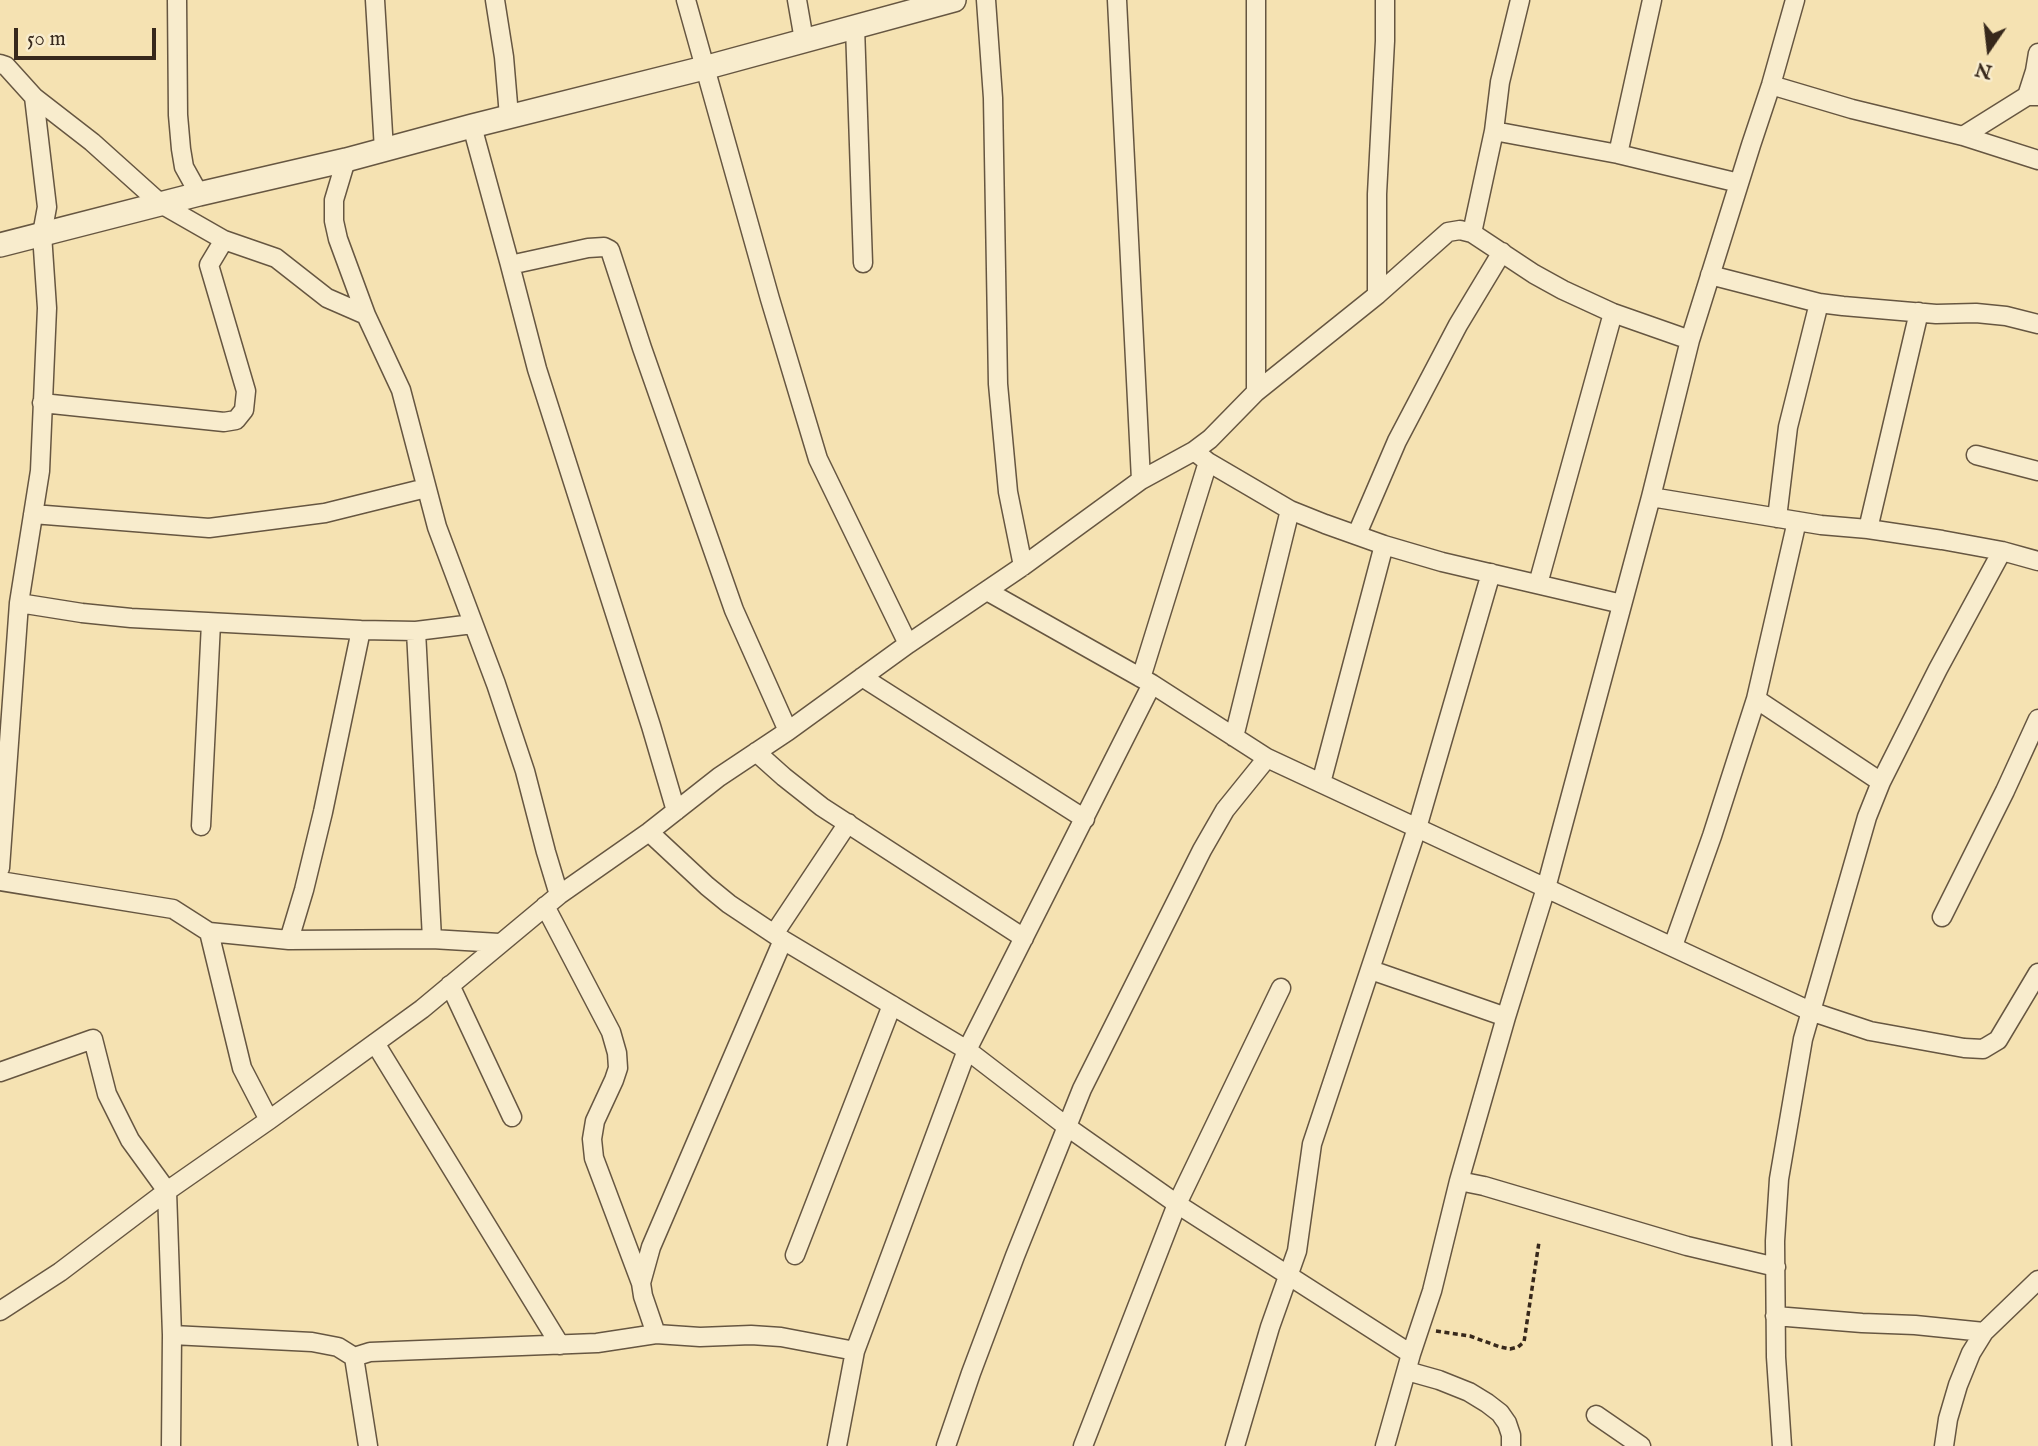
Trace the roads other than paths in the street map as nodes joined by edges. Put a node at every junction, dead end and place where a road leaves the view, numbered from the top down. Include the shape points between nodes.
1 (177, 0) edge
2 (375, 0) edge
3 (495, 0) edge
4 (686, 0) edge
5 (797, 0) edge
6 (954, 0) edge
7 (986, 0) edge
8 (1117, 0) edge
9 (1256, 0) edge
10 (1385, 0) edge
11 (1520, 0) edge
12 (1652, 0) edge
13 (1795, 0) edge
14 (897, 8) edge
15 (855, 27) junction
16 (804, 40) junction
17 (2038, 53) edge
18 (0, 64) edge
19 (704, 68) junction
20 (1771, 85) junction
21 (2033, 96) edge
22 (34, 97) junction
23 (509, 116) junction
24 (472, 126) junction
25 (1494, 131) junction
26 (1964, 136) junction
27 (384, 150) junction
28 (1618, 154) junction
29 (346, 160) junction
30 (2038, 160) edge
31 (1739, 183) junction
32 (199, 194) junction
33 (161, 204) junction
34 (1472, 233) junction
35 (42, 234) junction
36 (224, 240) junction
37 (0, 245) edge
38 (1502, 253) junction
39 (863, 262) dead end
40 (509, 265) junction
41 (1710, 275) junction
42 (1377, 295) junction
43 (1819, 303) junction
44 (1919, 312) junction
45 (1613, 313) junction
46 (366, 314) junction
47 (2038, 324) edge
48 (1690, 340) junction
49 (1256, 393) junction
50 (42, 403) junction
51 (1976, 455) dead end
52 (1201, 457) junction
53 (2038, 471) edge
54 (1141, 480) junction
55 (426, 488) junction
56 (1651, 497) junction
57 (1290, 510) junction
58 (33, 514) junction
59 (1777, 519) junction
60 (1797, 522) junction
61 (1868, 529) junction
62 (1357, 534) junction
63 (1384, 545) junction
64 (2002, 551) junction
65 (2038, 561) edge
66 (1023, 566) junction
67 (1491, 573) junction
68 (1538, 584) junction
69 (987, 591) junction
70 (19, 603) junction
71 (1622, 604) junction
72 (211, 623) junction
73 (473, 624) junction
74 (361, 630) junction
75 (416, 631) junction
76 (908, 644) junction
77 (862, 677) junction
78 (1147, 681) junction
79 (1756, 699) junction
80 (2038, 719) edge
81 (788, 731) junction
82 (1234, 737) junction
83 (755, 752) junction
84 (1267, 758) junction
85 (1881, 782) junction
86 (1321, 783) junction
87 (676, 811) junction
88 (1084, 819) junction
89 (848, 823) junction
90 (201, 826) dead end
91 (1417, 828) junction
92 (649, 832) junction
93 (0, 868) edge
94 (0, 881) edge
95 (1546, 888) junction
96 (559, 895) junction
97 (545, 906) junction
98 (1942, 917) dead end
99 (209, 932) junction
100 (778, 937) junction
101 (1024, 938) junction
102 (432, 939) junction
103 (289, 940) junction
104 (499, 943) junction
105 (1673, 946) junction
106 (1371, 970) junction
107 (2038, 973) edge
108 (450, 985) junction
109 (1281, 988) dead end
110 (892, 1005) junction
111 (1810, 1011) junction
112 (1506, 1017) junction
113 (375, 1043) junction
114 (967, 1050) junction
115 (0, 1072) edge
116 (512, 1117) dead end
117 (269, 1120) junction
118 (1066, 1126) junction
119 (1459, 1181) junction
120 (167, 1191) junction
121 (1177, 1204) junction
122 (795, 1255) dead end
123 (1776, 1267) junction
124 (1289, 1277) junction
125 (2038, 1280) edge
126 (640, 1283) junction
127 (0, 1311) edge
128 (1775, 1316) junction
129 (1984, 1332) junction
130 (656, 1334) junction
131 (173, 1335) junction
132 (560, 1345) junction
133 (855, 1351) junction
134 (354, 1357) junction
135 (1409, 1363) junction
136 (1595, 1415) dead end
137 (171, 1446) edge
138 (368, 1446) edge
139 (837, 1446) edge
140 (946, 1446) edge
141 (1083, 1446) edge
142 (1235, 1446) edge
143 (1385, 1446) edge
144 (1511, 1446) edge
145 (1641, 1446) edge
146 (1782, 1446) edge
147 (1944, 1446) edge

1 - 32 street via 181,149 184,167
2 - 27 street
3 - 23 street
4 - 19 street
5 - 16 street
6 - 14 street
7 - 66 street via 993,98 998,384 1008,492
8 - 54 street
9 - 49 street
10 - 42 street
11 - 25 street via 1500,82
12 - 28 street
13 - 20 street
14 - 15 street
15 - 16 street
15 - 39 street
16 - 19 street
17 - 21 street
18 - 22 street
19 - 23 street
19 - 76 street via 818,459
20 - 26 street
20 - 31 street
21 - 26 street
22 - 33 street
22 - 35 street via 47,207
23 - 24 street
24 - 27 street
24 - 40 street
25 - 28 street
25 - 34 street
26 - 30 street
27 - 29 street
28 - 31 street
29 - 32 street
29 - 46 street via 334,201 334,221
31 - 41 street
32 - 33 street
33 - 35 street
33 - 36 street
34 - 38 street
34 - 42 street via 1448,232
35 - 37 street
35 - 50 street via 47,308
36 - 46 street via 276,258 327,298
36 - 50 street via 209,265 246,391 244,410 236,420
38 - 45 street via 1563,290
38 - 62 street via 1397,441
40 - 81 street via 588,248 610,250 734,610
40 - 87 street via 537,369
41 - 43 street
41 - 48 street
42 - 49 street
43 - 44 street
43 - 59 street via 1788,427
44 - 47 street via 2006,316
44 - 61 street
45 - 48 street
45 - 68 street
46 - 55 street via 401,390
48 - 56 street
49 - 52 street via 1210,439
50 - 58 street via 40,471
51 - 53 street
52 - 54 street
52 - 57 street
52 - 78 street
54 - 66 street
55 - 58 street via 325,513 209,528
55 - 73 street
56 - 59 street
56 - 71 street
57 - 62 street
57 - 82 street
58 - 70 street
59 - 60 street
60 - 61 street
60 - 79 street
61 - 64 street
62 - 63 street
63 - 67 street
63 - 86 street
64 - 65 street
64 - 85 street
66 - 69 street
67 - 68 street
67 - 91 street
68 - 71 street
69 - 76 street
69 - 78 street
70 - 72 street
70 - 93 street
71 - 95 street
72 - 74 street
72 - 90 street
73 - 75 street
73 - 96 street via 525,771
74 - 75 street
74 - 103 street via 323,812
75 - 102 street
76 - 77 street
77 - 81 street
77 - 88 street
78 - 82 street
78 - 88 street
79 - 85 street
79 - 105 street
80 - 98 street
81 - 83 street
82 - 84 street
83 - 87 street
83 - 89 street
84 - 86 street
84 - 118 street via 1225,810 1202,850
85 - 111 street
86 - 91 street
87 - 92 street
88 - 101 street
89 - 100 street
89 - 101 street
91 - 95 street
91 - 106 street
92 - 96 street
92 - 100 street via 707,886
94 - 99 street via 173,909
95 - 105 street
95 - 112 street
96 - 97 street
97 - 104 street
97 - 126 street via 611,1032 617,1053 618,1068 592,1139 594,1158
99 - 103 street
99 - 117 street via 242,1068
100 - 110 street
100 - 126 street
101 - 114 street
102 - 103 street
102 - 104 street
104 - 108 street
105 - 111 street
106 - 112 street
106 - 124 street via 1312,1143
107 - 111 street via 1998,1040 1983,1049 1870,1031
108 - 113 street
108 - 116 street
109 - 121 street
110 - 114 street
110 - 122 street
111 - 123 street via 1779,1180
112 - 119 street
113 - 117 street
113 - 132 street
114 - 118 street
114 - 133 street
115 - 120 street via 93,1039 107,1094 130,1140
117 - 120 street
118 - 121 street
118 - 140 street
119 - 123 street
119 - 135 street
120 - 127 street
120 - 131 street
121 - 124 street
121 - 141 street
123 - 128 street
124 - 135 street
124 - 142 street
125 - 129 street
126 - 130 street
128 - 129 street
128 - 146 street
129 - 147 street via 1958,1385
130 - 132 street
130 - 133 street via 781,1337
131 - 134 street via 312,1342 338,1347
131 - 137 street
132 - 134 street via 370,1352
133 - 139 street
134 - 138 street
135 - 143 street
135 - 144 street via 1488,1403 1507,1423
136 - 145 street

